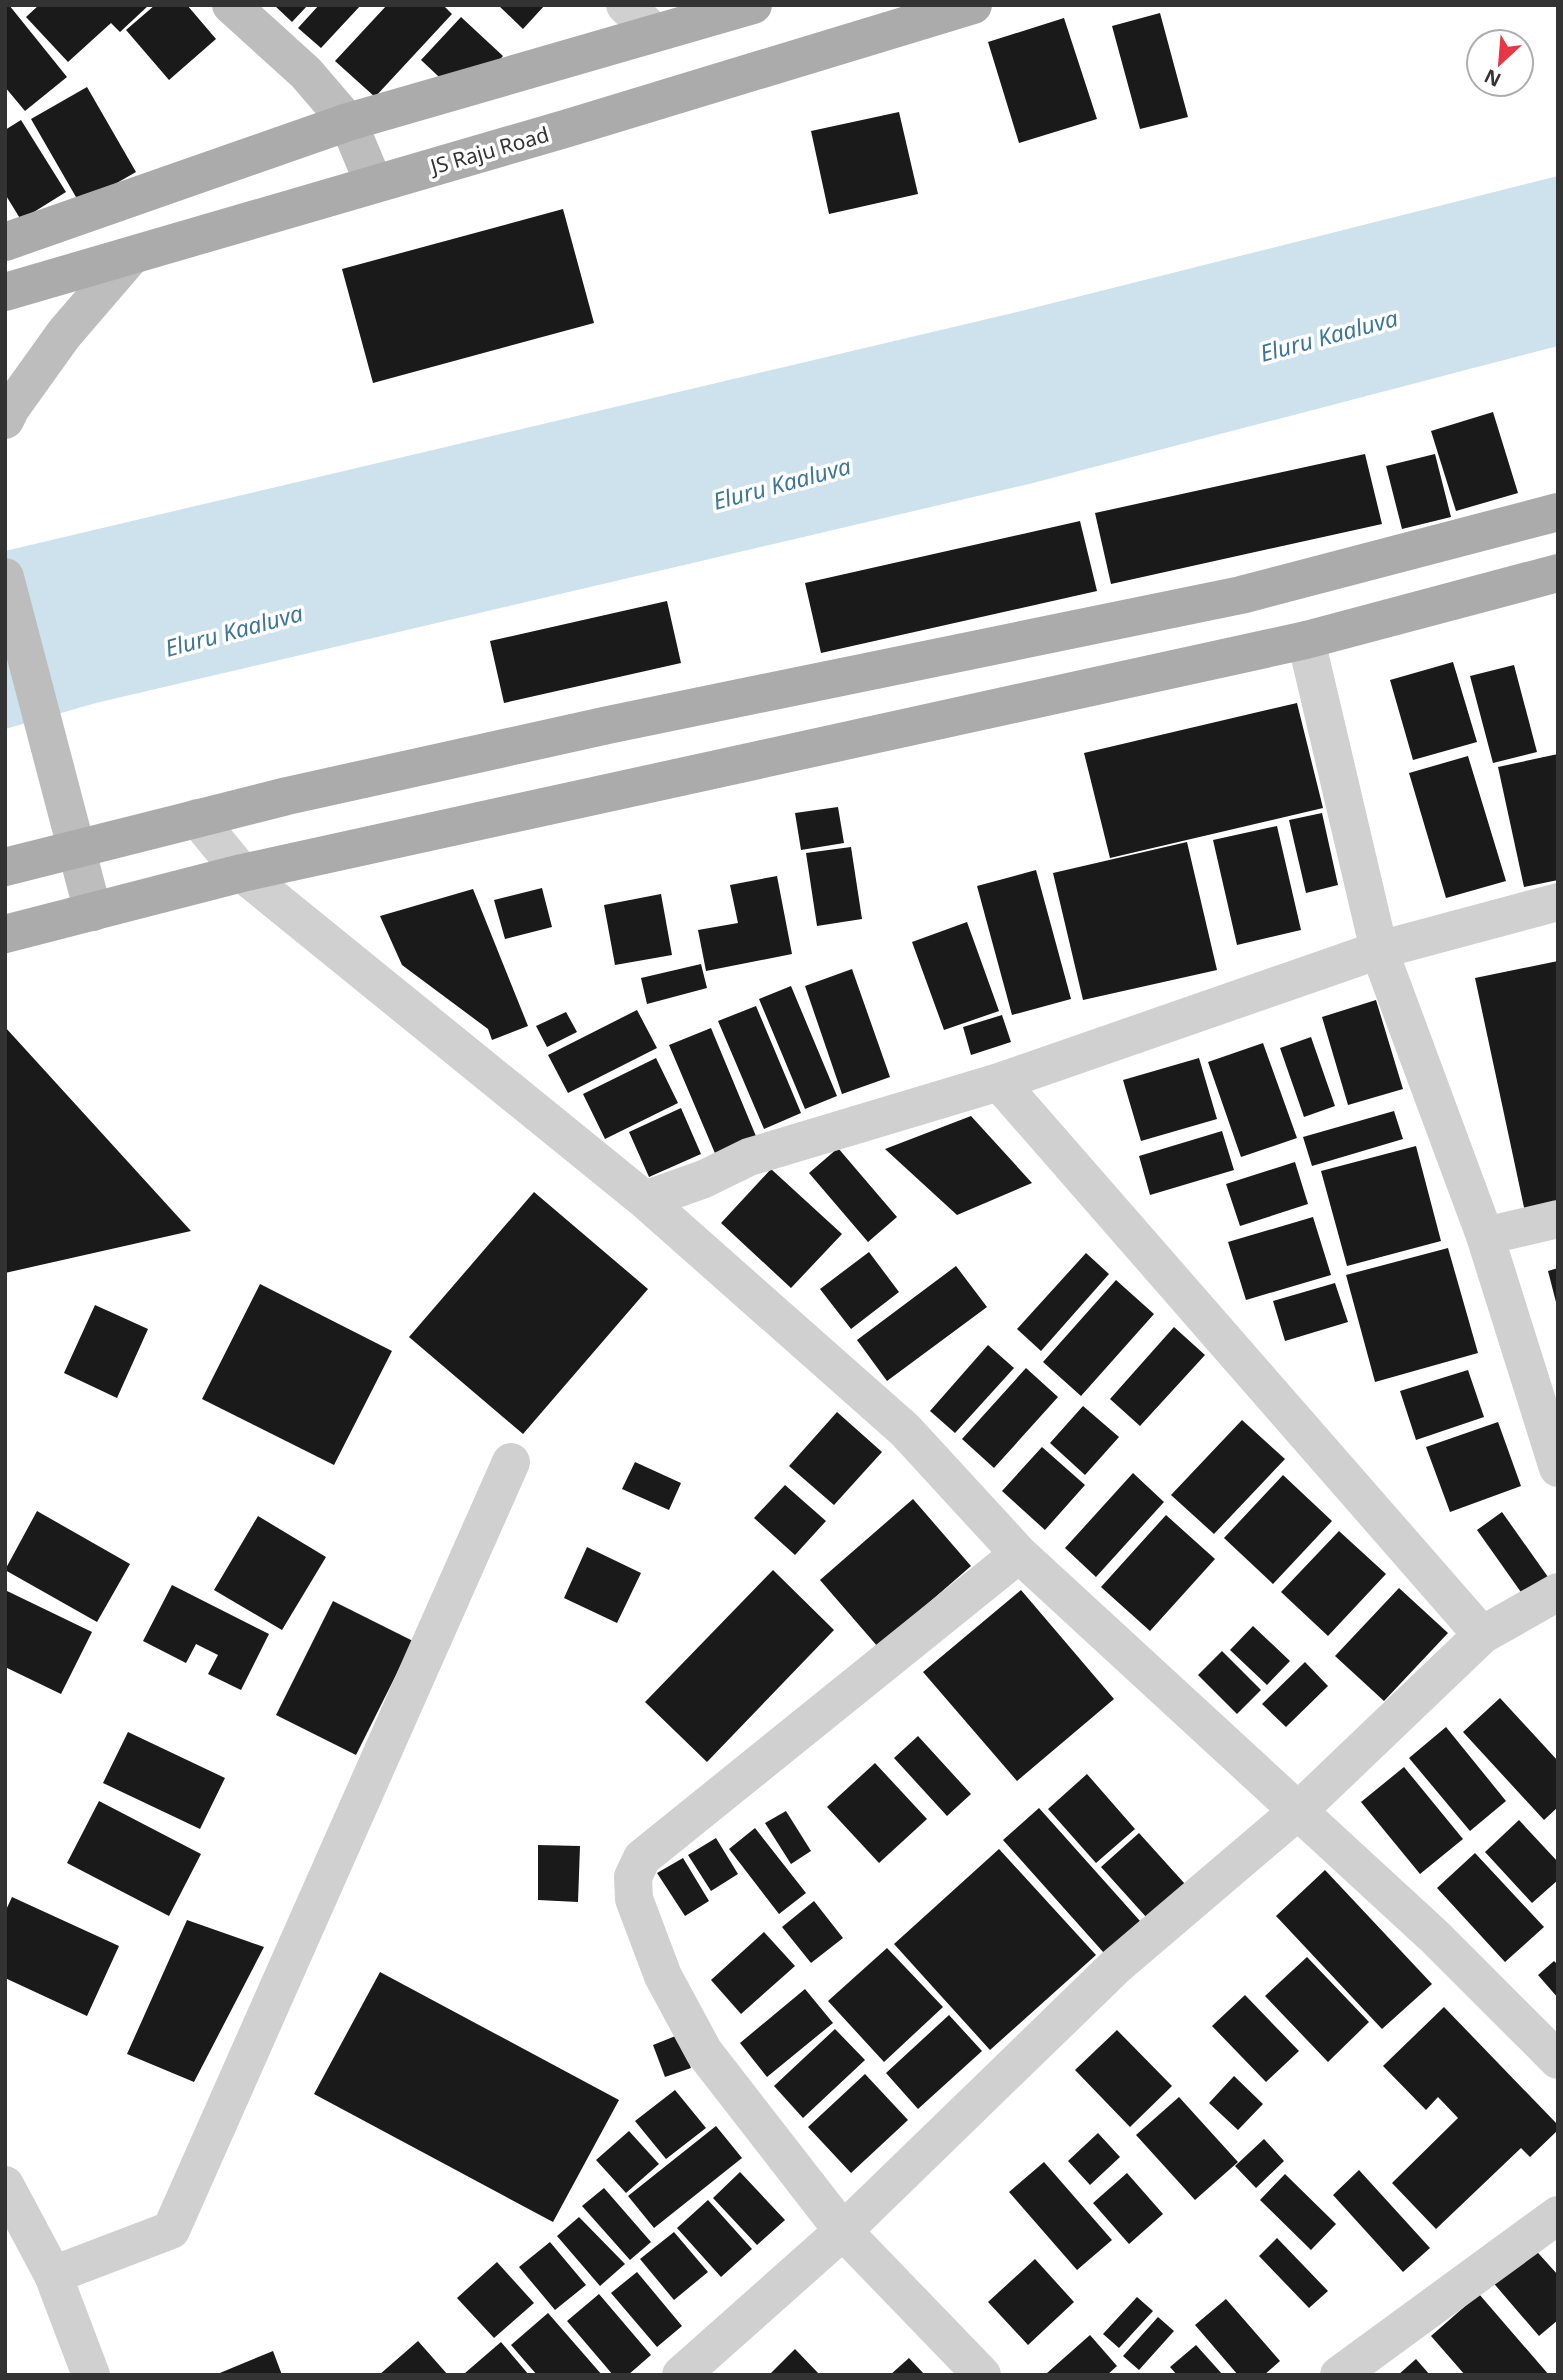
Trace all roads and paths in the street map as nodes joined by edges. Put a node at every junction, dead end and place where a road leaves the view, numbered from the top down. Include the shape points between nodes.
1 (231, 5) edge
2 (625, 5) edge
3 (753, 5) edge
4 (973, 5) edge
5 (654, 33) junction
6 (348, 122) junction
7 (374, 184) junction
8 (5, 242) edge
9 (131, 256) junction
10 (5, 292) edge
11 (5, 420) edge
12 (1558, 512) edge
13 (1558, 573) edge
14 (5, 577) edge
15 (1306, 640) junction
16 (197, 818) junction
17 (76, 848) junction
18 (5, 867) edge
19 (242, 873) junction
20 (1558, 902) edge
21 (93, 912) junction
22 (5, 934) edge
23 (1379, 950) junction
24 (999, 1082) junction
25 (645, 1200) junction
26 (1558, 1219) edge
27 (1486, 1236) junction
28 (510, 1462) dead end
29 (1558, 1468) edge
30 (1019, 1554) junction
31 (1558, 1592) edge
32 (1482, 1636) junction
33 (1298, 1811) junction
34 (1558, 2060) edge
35 (5, 2185) edge
36 (1558, 2215) edge
37 (843, 2231) junction
38 (53, 2275) junction
39 (91, 2375) edge
40 (681, 2375) edge
41 (982, 2375) edge
42 (1339, 2375) edge

1 - 6 street via 306,73
2 - 5 street
3 - 5 main road
4 - 7 main road, JS Raju Road
5 - 6 main road
6 - 7 street
6 - 8 main road
7 - 9 main road, JS Raju Road
9 - 10 main road, JS Raju Road
9 - 11 street via 64,334
12 - 16 main road via 1241,595 608,725
13 - 15 main road
14 - 17 street
15 - 19 main road
15 - 23 street
16 - 17 main road
16 - 19 street
17 - 18 main road
17 - 21 street
19 - 21 main road
19 - 25 street
20 - 23 street
21 - 22 main road
23 - 24 street
23 - 27 street
24 - 25 street via 748,1157
24 - 32 street
25 - 30 street via 905,1430
26 - 27 street
27 - 29 street
28 - 38 street via 171,2230
30 - 33 street
30 - 37 street via 642,1858 634,1877 634,1899 663,1976 704,2052
31 - 32 street
32 - 33 street
33 - 34 street via 1435,1937
33 - 37 street via 1116,1966
35 - 38 street
36 - 42 street
37 - 40 street
37 - 41 street
38 - 39 street

